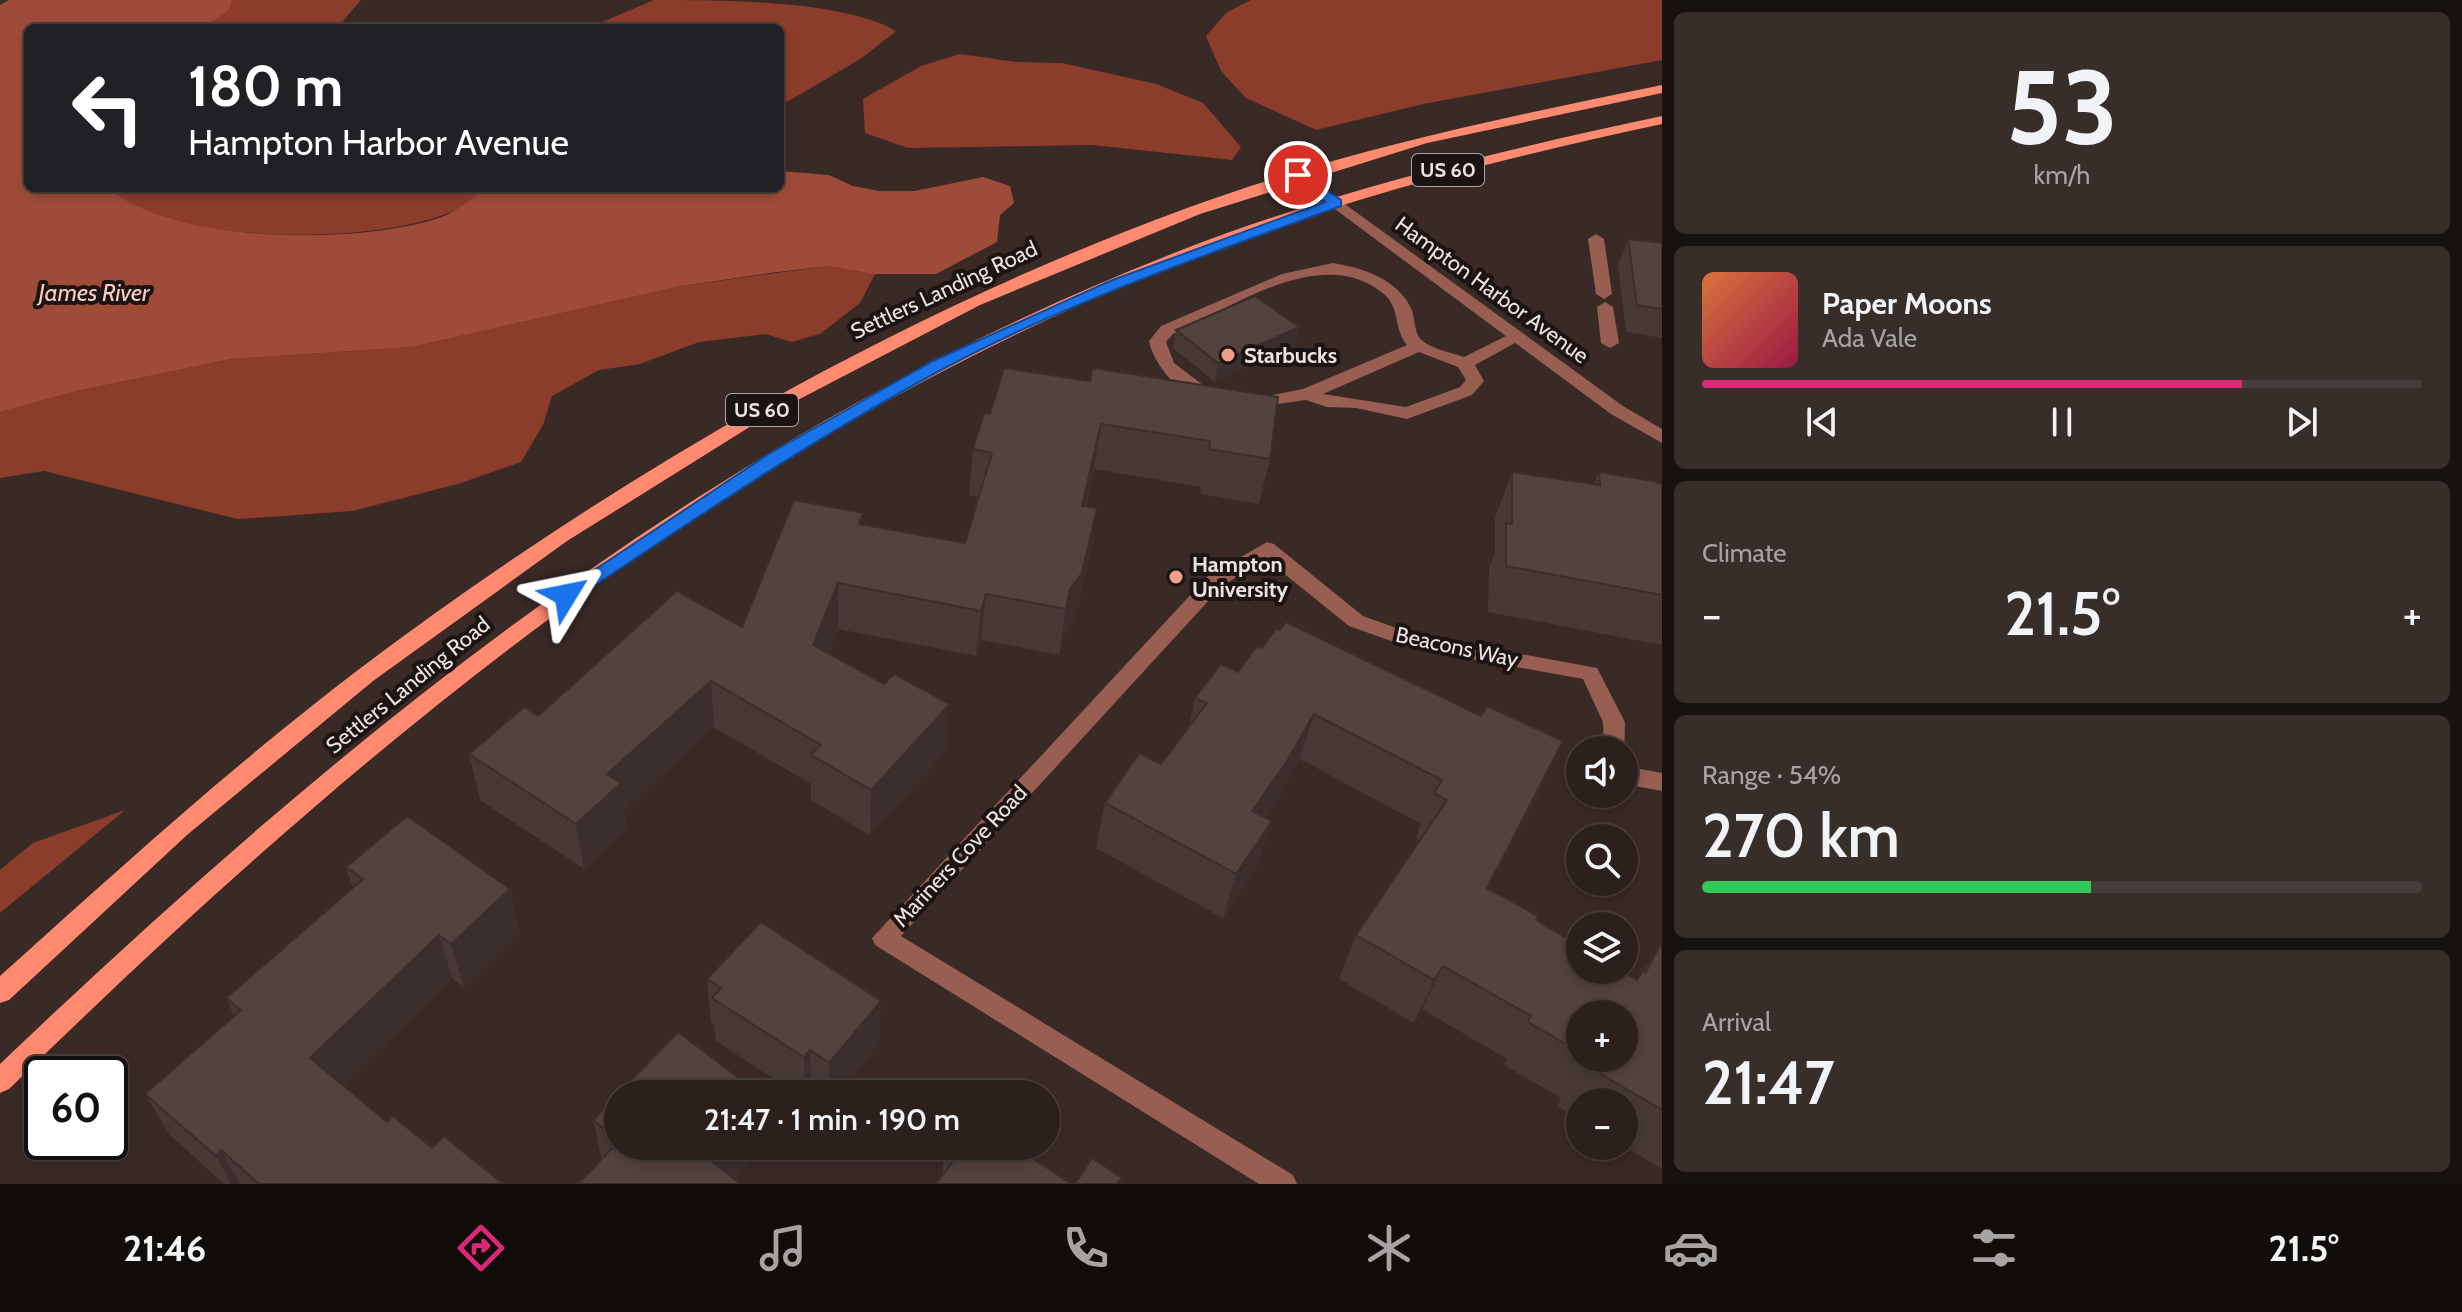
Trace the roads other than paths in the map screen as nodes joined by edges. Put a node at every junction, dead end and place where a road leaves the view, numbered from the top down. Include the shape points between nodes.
1 (1662, 89) edge
2 (1662, 120) edge
3 (1298, 175) junction
4 (1336, 203) junction
5 (1596, 239) dead end
6 (1518, 337) junction
7 (1610, 343) dead end
8 (1418, 346) junction
9 (1465, 363) junction
10 (1307, 394) junction
11 (1662, 437) edge
12 (1267, 549) joint
13 (1614, 736) edge
14 (1638, 778) edge
15 (1662, 782) edge
16 (0, 992) edge
17 (0, 1081) edge
18 (1283, 1184) edge

1 - 3 main road, Settlers Landing Road / US 60 via 1441,134
2 - 4 main road, Settlers Landing Road / US 60 via 1469,163
3 - 4 street, Hampton Harbor Avenue
3 - 16 main road, Settlers Landing Road / US 60 via 1132,232 936,318 827,373 634,487 379,665 177,830
4 - 6 street, Hampton Harbor Avenue
4 - 17 main road, Settlers Landing Road / US 60 via 1115,284 939,364 773,459 611,564 499,642 340,769 98,984
5 - 7 street
6 - 9 street
6 - 11 street, Hampton Harbor Avenue
8 - 9 street
8 - 10 street
8 - 10 street via 1410,338 1403,306 1367,278 1324,267 1167,330 1157,341 1158,353 1180,379 1207,396 1266,403
9 - 10 street via 1475,381 1466,391 1407,413
12 - 13 street, Beacons Way via 1356,621 1411,641 1590,673 1614,722
12 - 18 street, Mariners Cove Road via 1215,581 884,938
14 - 15 street

